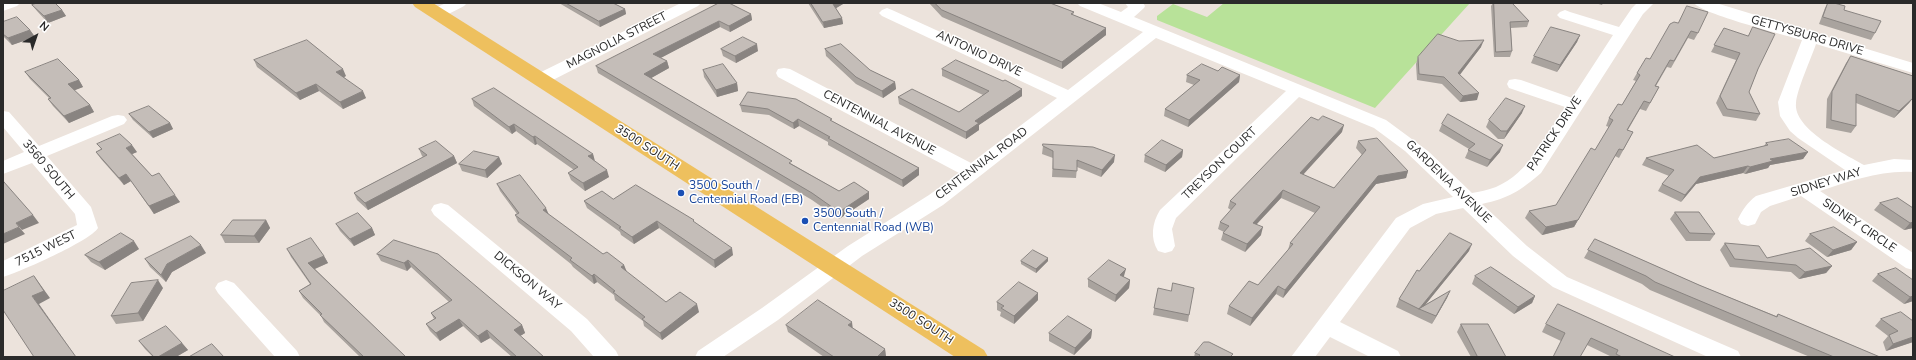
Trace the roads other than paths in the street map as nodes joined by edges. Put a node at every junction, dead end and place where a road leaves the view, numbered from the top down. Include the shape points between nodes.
1 (12, 3) edge
2 (459, 3) edge
3 (693, 3) edge
4 (1085, 3) edge
5 (1133, 3) edge
6 (1646, 3) edge
7 (1702, 3) edge
8 (3, 6) edge
9 (428, 8) edge
10 (887, 12) dead end
11 (1565, 15) dead end
12 (1123, 18) junction
13 (1155, 31) junction
14 (1622, 33) junction
15 (1811, 37) junction
16 (1913, 68) edge
17 (784, 73) dead end
18 (540, 79) junction
19 (1514, 84) dead end
20 (1297, 90) junction
21 (1070, 97) junction
22 (1575, 105) junction
23 (3, 116) edge
24 (118, 120) dead end
25 (35, 154) junction
26 (1913, 166) edge
27 (3, 168) edge
28 (973, 172) junction
29 (1861, 172) junction
30 (1804, 189) junction
31 (1468, 200) junction
32 (441, 210) dead end
33 (1748, 219) dead end
34 (88, 228) joint
35 (1165, 246) dead end
36 (1913, 264) edge
37 (833, 266) junction
38 (3, 270) edge
39 (226, 288) dead end
40 (1326, 325) junction
41 (289, 357) edge
42 (608, 357) edge
43 (706, 357) edge
44 (975, 357) edge
45 (1302, 357) edge
46 (1390, 357) edge
47 (1730, 357) edge

1 - 8 street
2 - 9 street
3 - 18 street, MAGNOLIA STREET
4 - 12 street, GARDENIA AVENUE
5 - 12 street via 1136,8
6 - 14 street, PATRICK DRIVE via 1637,11
7 - 15 street, GETTYSBURG DRIVE
9 - 18 main road, 3500 SOUTH
10 - 21 street, ANTONIO DRIVE
11 - 14 street
12 - 13 street, GARDENIA AVENUE
13 - 20 street, GARDENIA AVENUE
13 - 21 street, CENTENNIAL ROAD
14 - 22 street, PATRICK DRIVE
15 - 16 street, GETTYSBURG DRIVE
15 - 29 street via 1786,102 1787,111 1791,121 1807,136
17 - 28 street, CENTENNIAL AVENUE
18 - 37 main road, 3500 SOUTH
19 - 22 street
20 - 31 street, GARDENIA AVENUE via 1380,124 1402,137
20 - 35 street, TREYSON COURT via 1167,215 1162,229
21 - 28 street, CENTENNIAL ROAD
22 - 31 street, PATRICK DRIVE via 1534,169 1518,184 1488,196
23 - 25 street, 3560 SOUTH
24 - 25 street
25 - 27 street
25 - 34 street, 3560 SOUTH via 84,212
26 - 29 street, SIDNEY WAY via 1894,165
28 - 37 street, CENTENNIAL ROAD via 936,200
29 - 30 street, SIDNEY WAY
30 - 33 street, SIDNEY WAY via 1763,201 1753,208
30 - 36 street, SIDNEY CIRCLE
31 - 40 street, PATRICK DRIVE via 1430,209 1403,223
31 - 47 street, GARDENIA AVENUE via 1536,266 1560,282
32 - 42 street, DICKSON WAY via 579,324
34 - 38 street, 7515 WEST
37 - 43 street, CENTENNIAL ROAD via 770,314
37 - 44 main road, 3500 SOUTH
39 - 41 street
40 - 45 street, PATRICK DRIVE
40 - 46 street

